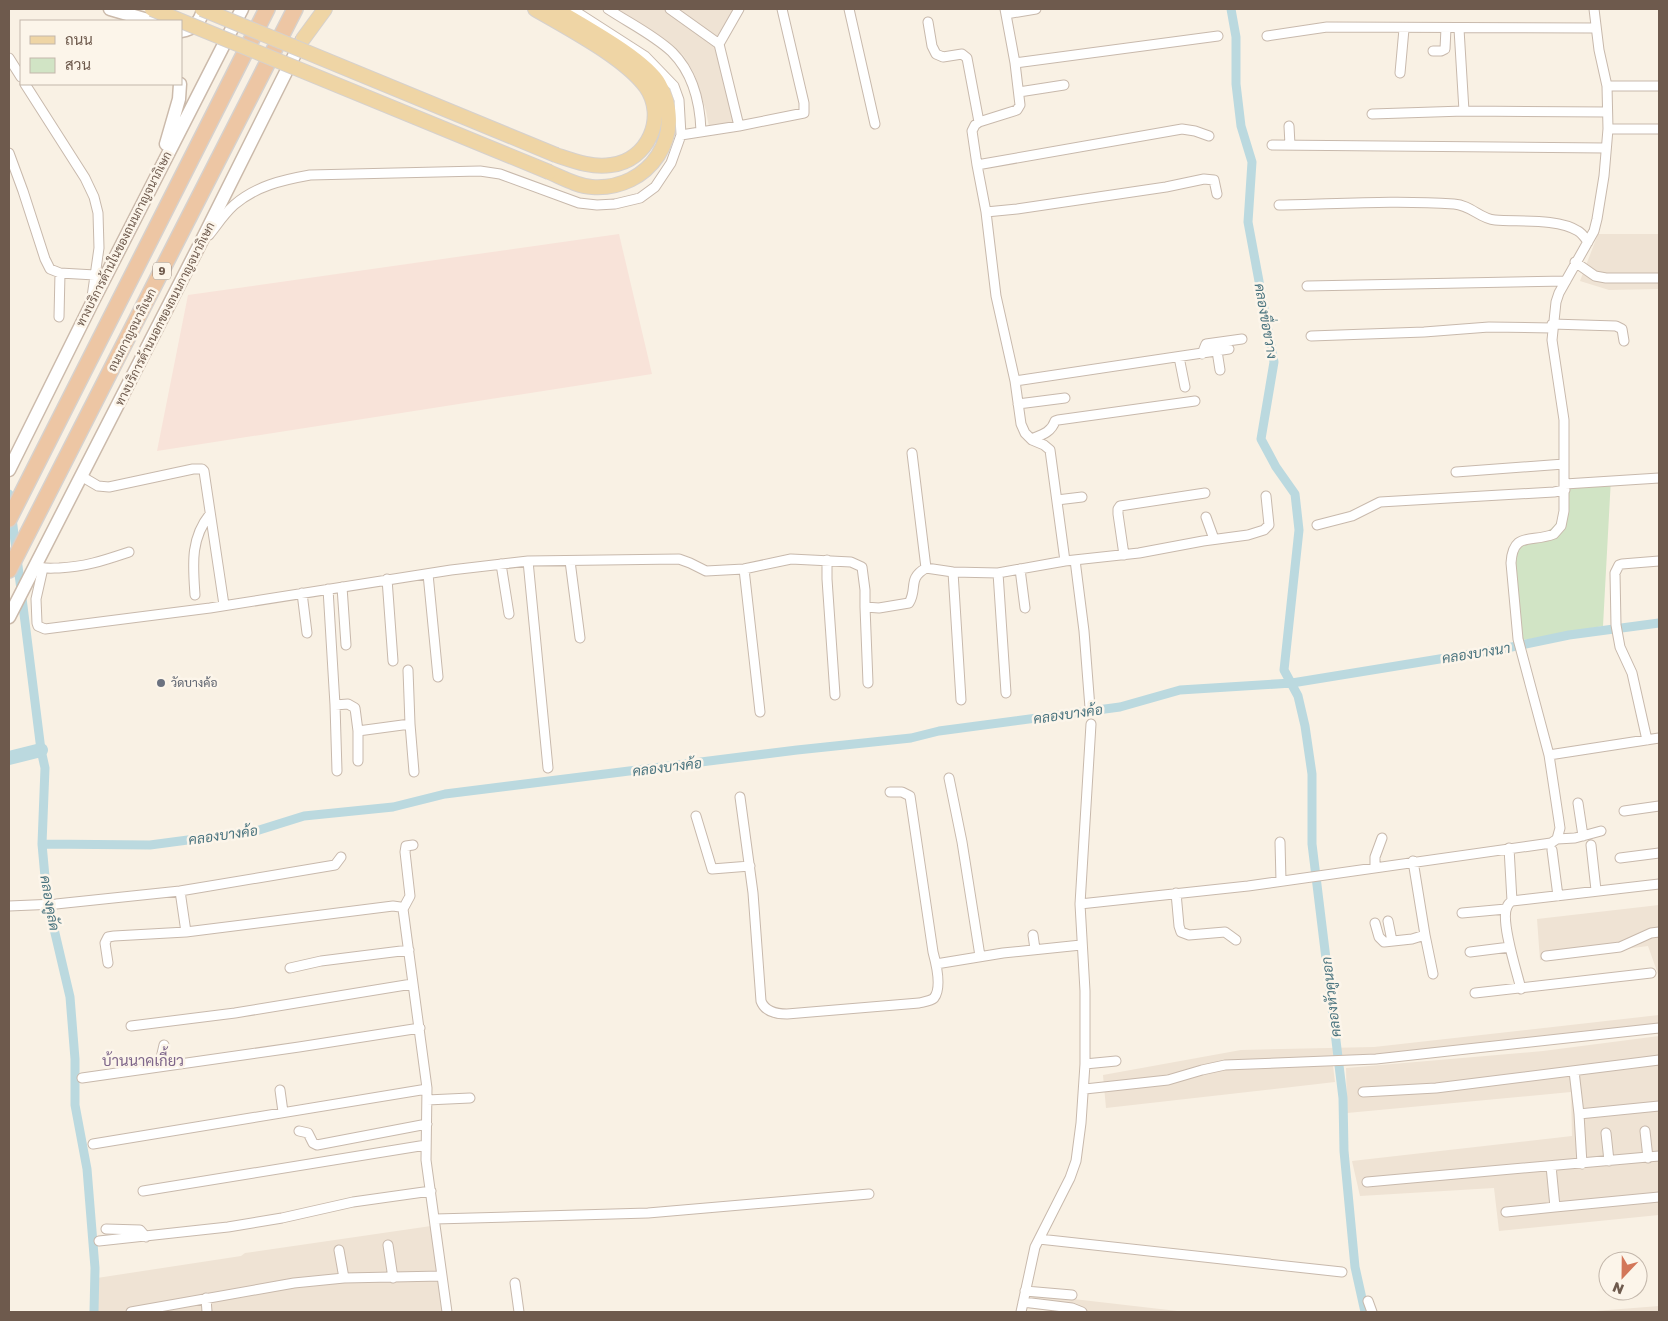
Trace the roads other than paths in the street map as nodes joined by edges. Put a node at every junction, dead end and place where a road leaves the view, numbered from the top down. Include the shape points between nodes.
1 (152, 9) edge
2 (203, 9) edge
3 (242, 9) edge
4 (268, 9) edge
5 (295, 9) edge
6 (317, 9) edge
7 (325, 9) edge
8 (535, 9) edge
9 (555, 9) edge
10 (572, 9) edge
11 (608, 9) edge
12 (670, 9) edge
13 (740, 9) edge
14 (782, 9) edge
15 (849, 9) edge
16 (1036, 9) edge
17 (1594, 9) edge
18 (114, 10) edge
19 (1005, 11) edge
20 (130, 20) edge
21 (148, 20) edge
22 (179, 20) edge
23 (182, 21) edge
24 (928, 22) dead end
25 (1446, 28) junction
26 (1595, 28) junction
27 (1404, 29) junction
28 (1459, 29) junction
29 (182, 31) edge
30 (1218, 36) dead end
31 (1267, 36) dead end
32 (303, 39) junction
33 (718, 44) junction
34 (1433, 51) dead end
35 (9, 58) edge
36 (1015, 63) junction
37 (1400, 73) dead end
38 (20, 75) edge
39 (26, 85) edge
40 (180, 85) edge
41 (1064, 85) dead end
42 (1607, 86) junction
43 (1659, 86) edge
44 (1019, 92) junction
45 (1464, 111) junction
46 (1607, 112) junction
47 (1372, 114) dead end
48 (979, 122) junction
49 (875, 124) dead end
50 (739, 126) junction
51 (1289, 126) dead end
52 (1659, 129) edge
53 (1608, 130) junction
54 (701, 131) junction
55 (681, 135) junction
56 (1209, 136) dead end
57 (1272, 145) dead end
58 (1290, 145) junction
59 (1605, 148) junction
60 (9, 153) edge
61 (977, 165) junction
62 (156, 177) junction
63 (1217, 194) dead end
64 (1279, 205) dead end
65 (986, 212) junction
66 (1588, 242) junction
67 (198, 248) junction
68 (1576, 262) junction
69 (60, 273) junction
70 (95, 275) junction
71 (1659, 278) edge
72 (1566, 281) junction
73 (1307, 286) dead end
74 (91, 305) junction
75 (59, 317) dead end
76 (1552, 326) junction
77 (1311, 336) dead end
78 (1242, 339) dead end
79 (1624, 341) dead end
80 (1229, 349) dead end
81 (1217, 351) junction
82 (1202, 354) junction
83 (1179, 357) junction
84 (1220, 370) dead end
85 (1015, 381) junction
86 (1185, 386) dead end
87 (1065, 398) dead end
88 (1195, 401) dead end
89 (1018, 404) junction
90 (1031, 439) junction
91 (912, 453) dead end
92 (1564, 464) junction
93 (9, 470) edge
94 (1456, 472) dead end
95 (81, 476) junction
96 (1659, 478) edge
97 (1565, 487) junction
98 (1205, 493) dead end
99 (1082, 496) dead end
100 (1266, 496) dead end
101 (1057, 500) junction
102 (210, 514) junction
103 (1206, 517) dead end
104 (9, 519) edge
105 (1317, 525) dead end
106 (1214, 539) junction
107 (129, 552) dead end
108 (1124, 555) junction
109 (827, 560) junction
110 (1075, 560) junction
111 (528, 561) junction
112 (570, 561) junction
113 (1065, 561) junction
114 (1659, 561) edge
115 (501, 564) junction
116 (744, 568) junction
117 (926, 568) junction
118 (36, 569) junction
119 (1020, 569) junction
120 (9, 570) edge
121 (953, 572) junction
122 (998, 573) junction
123 (428, 574) junction
124 (388, 579) junction
125 (342, 587) junction
126 (328, 589) junction
127 (302, 593) junction
128 (196, 595) dead end
129 (224, 605) junction
130 (865, 607) junction
131 (1025, 608) dead end
132 (509, 614) dead end
133 (9, 617) edge
134 (307, 634) dead end
135 (580, 638) dead end
136 (346, 645) dead end
137 (392, 661) dead end
138 (408, 670) dead end
139 (438, 677) dead end
140 (868, 683) dead end
141 (1006, 693) dead end
142 (835, 694) dead end
143 (962, 700) dead end
144 (334, 705) junction
145 (1090, 708) dead end
146 (760, 712) dead end
147 (410, 724) junction
148 (1091, 724) dead end
149 (358, 731) junction
150 (1659, 738) edge
151 (1646, 740) junction
152 (1549, 755) junction
153 (358, 761) dead end
154 (548, 768) dead end
155 (337, 771) dead end
156 (414, 772) dead end
157 (948, 778) dead end
158 (890, 792) dead end
159 (740, 797) dead end
160 (1578, 803) dead end
161 (1659, 806) edge
162 (1624, 811) dead end
163 (696, 816) dead end
164 (1601, 831) dead end
165 (1583, 836) junction
166 (1382, 838) dead end
167 (1558, 839) junction
168 (1280, 842) dead end
169 (413, 845) dead end
170 (1591, 845) dead end
171 (1509, 848) junction
172 (1552, 850) dead end
173 (1659, 853) edge
174 (341, 856) dead end
175 (1620, 858) dead end
176 (1413, 861) junction
177 (750, 866) junction
178 (1375, 867) junction
179 (1281, 881) junction
180 (1659, 884) edge
181 (1596, 890) junction
182 (180, 891) junction
183 (1176, 893) junction
184 (1558, 896) junction
185 (1512, 901) junction
186 (1080, 904) junction
187 (9, 906) edge
188 (403, 909) junction
189 (1506, 909) junction
190 (1462, 913) dead end
191 (1388, 921) dead end
192 (1375, 923) dead end
193 (186, 932) junction
194 (1659, 932) edge
195 (1033, 935) dead end
196 (1425, 936) junction
197 (1236, 940) dead end
198 (1392, 942) junction
199 (1081, 945) junction
200 (1510, 947) junction
201 (1035, 949) junction
202 (409, 950) junction
203 (1470, 952) dead end
204 (980, 956) junction
205 (1546, 956) dead end
206 (108, 963) dead end
207 (936, 964) junction
208 (290, 968) dead end
209 (1651, 973) dead end
210 (1433, 974) dead end
211 (412, 984) junction
212 (1521, 989) junction
213 (1475, 993) dead end
214 (131, 1026) dead end
215 (420, 1028) junction
216 (1659, 1028) edge
217 (164, 1045) dead end
218 (1659, 1060) edge
219 (1116, 1061) dead end
220 (1085, 1064) junction
221 (160, 1067) junction
222 (1574, 1071) junction
223 (82, 1078) dead end
224 (427, 1089) junction
225 (1085, 1089) junction
226 (280, 1090) dead end
227 (1363, 1092) dead end
228 (470, 1098) dead end
229 (427, 1100) junction
230 (1659, 1106) edge
231 (283, 1112) junction
232 (1579, 1114) junction
233 (427, 1124) junction
234 (298, 1131) dead end
235 (1645, 1131) dead end
236 (1606, 1133) dead end
237 (93, 1144) dead end
238 (426, 1145) junction
239 (1659, 1156) edge
240 (1648, 1158) junction
241 (1609, 1161) junction
242 (1582, 1164) junction
243 (1551, 1166) junction
244 (1367, 1182) dead end
245 (431, 1190) junction
246 (144, 1192) dead end
247 (870, 1194) dead end
248 (1659, 1197) edge
249 (1555, 1207) junction
250 (1506, 1212) dead end
251 (435, 1219) junction
252 (106, 1229) dead end
253 (146, 1237) junction
254 (1039, 1239) junction
255 (99, 1241) dead end
256 (388, 1244) dead end
257 (339, 1250) dead end
258 (1342, 1272) dead end
259 (442, 1276) junction
260 (344, 1278) junction
261 (393, 1278) junction
262 (515, 1283) dead end
263 (1025, 1291) junction
264 (1072, 1296) dead end
265 (206, 1298) junction
266 (1368, 1301) dead end
267 (1023, 1302) junction
268 (167, 1309) edge
269 (131, 1312) edge
270 (206, 1312) edge
271 (447, 1312) edge
272 (519, 1312) edge
273 (1021, 1312) edge
274 (1082, 1312) edge
275 (1372, 1312) edge

1 - 22 main road, bridge
2 - 8 main road, bridge via 578,163 594,166 620,164 636,155 648,143 654,125 654,106 645,86 615,58
2 - 29 main road via 198,23
3 - 62 main road, ทางบริการด้านในของถนนกาญจนาภิเษก
4 - 104 highway, ถนนกาญจนาภิเษก / 9
5 - 120 highway, ถนนกาญจนาภิเษก / 9
6 - 32 main road, ทางบริการด้านนอกของถนนกาญจนาภิเษก
7 - 32 main road
9 - 23 main road, bridge via 629,56 650,72 663,91 670,121 666,142 656,159 626,183 592,187 577,184
10 - 55 street via 645,56 674,86 679,100
11 - 54 street via 673,53 688,73 696,92
12 - 33 street
13 - 33 street
14 - 50 street via 804,112
15 - 49 street
16 - 19 street
17 - 26 street
18 - 20 main road
18 - 21 main road
19 - 36 street
24 - 48 street via 936,54 943,57 962,54 967,58
25 - 27 street
25 - 28 street
25 - 34 street via 1445,49
26 - 28 street
26 - 42 street
27 - 31 street via 1327,28
27 - 37 street
28 - 45 street
30 - 36 street
32 - 67 main road, ทางบริการด้านนอกของถนนกาญจนาภิเษก
33 - 50 street
35 - 38 street
36 - 44 street
39 - 70 street via 94,197 99,235
40 - 62 main road via 179,99
41 - 44 street
42 - 43 street
42 - 46 street
44 - 48 street via 1020,105 1016,110
45 - 46 street
45 - 47 street
46 - 53 street
48 - 61 street via 972,131
50 - 54 street
51 - 58 street
52 - 53 street
53 - 59 street
54 - 55 street
55 - 67 street via 671,163 655,187 640,198 615,204 579,202 518,179 480,171 310,175 267,185 248,194 233,206
56 - 61 street via 1182,129
57 - 58 street
58 - 59 street
59 - 66 street via 1598,219
60 - 69 street via 44,259 50,269
61 - 65 street
62 - 74 main road, ทางบริการด้านในของถนนกาญจนาภิเษก
63 - 65 street via 1214,180 1204,179
64 - 66 street via 1455,204 1471,208 1493,220 1570,227 1579,231
65 - 85 street via 996,296
66 - 68 street
67 - 95 main road, ทางบริการด้านนอกของถนนกาญจนาภิเษก
68 - 71 street via 1595,276
68 - 72 street
69 - 70 street
69 - 75 street
70 - 74 street
72 - 73 street
72 - 76 street via 1556,302
74 - 93 main road, ทางบริการด้านในของถนนกาญจนาภิเษก
76 - 77 street
76 - 79 street via 1616,326 1622,329
76 - 92 street via 1553,354 1564,420
78 - 82 street via 1206,344
80 - 81 street
81 - 82 street
81 - 84 street
82 - 83 street
83 - 85 street
83 - 86 street
85 - 89 street
87 - 89 street
88 - 90 street via 1058,420 1049,432
89 - 90 street via 1021,424
90 - 101 street via 1050,450
91 - 117 street
92 - 94 street
92 - 97 street
95 - 102 street via 98,486 109,487 202,469
95 - 118 main road, ทางบริการด้านนอกของถนนกาญจนาภิเษก
96 - 97 street
97 - 105 street via 1554,492 1380,502 1352,516
97 - 152 street via 1563,520 1558,531 1515,545 1511,563 1518,639
98 - 108 street via 1120,506 1118,514
99 - 101 street
100 - 106 street via 1268,528 1248,535
101 - 113 street
102 - 128 street via 202,525 193,555
102 - 129 street
103 - 106 street
106 - 108 street
107 - 118 street via 78,567
108 - 110 street
109 - 116 street via 791,559
109 - 130 street via 851,562 862,567
109 - 142 street
110 - 113 street
110 - 145 street
111 - 112 street
111 - 115 street
111 - 154 street
112 - 116 street via 680,559 706,571
112 - 135 street
113 - 119 street
114 - 151 street via 1618,565 1615,573 1616,625 1620,647 1632,673
115 - 123 street
115 - 132 street
116 - 146 street
117 - 121 street
117 - 130 street via 915,577 909,603
118 - 129 street via 37,623 45,629
118 - 133 main road, ทางบริการด้านนอกของถนนกาญจนาภิเษก
119 - 122 street
119 - 131 street
121 - 122 street
121 - 143 street
122 - 141 street
123 - 124 street
123 - 139 street
124 - 125 street
124 - 137 street
125 - 126 street
125 - 136 street
126 - 127 street
126 - 144 street
127 - 129 street
127 - 134 street
130 - 140 street
138 - 147 street
144 - 149 street via 354,707
144 - 155 street
147 - 149 street
147 - 156 street
148 - 186 street
149 - 153 street
150 - 151 street
151 - 152 street
152 - 167 street via 1560,828
157 - 204 street
158 - 207 street via 910,796
159 - 177 street
160 - 165 street
161 - 162 street
163 - 177 street via 712,869
164 - 165 street
165 - 167 street
166 - 178 street
167 - 171 street
168 - 179 street
169 - 188 street via 406,846 405,852 410,896
170 - 181 street
171 - 176 street
171 - 185 street
172 - 184 street
173 - 175 street
174 - 182 street via 335,865
176 - 178 street
176 - 196 street
177 - 207 street via 761,1001 766,1010 793,1014 932,1000 937,988
178 - 179 street
179 - 183 street
180 - 181 street
181 - 184 street
182 - 187 street
182 - 193 street
183 - 186 street
183 - 197 street via 1181,932 1189,935 1225,932
184 - 185 street
185 - 189 street
186 - 199 street
188 - 193 street via 394,906
188 - 202 street
189 - 190 street
189 - 200 street
191 - 198 street
192 - 198 street via 1382,940
193 - 206 street via 108,937 104,944
194 - 205 street via 1620,947
195 - 201 street
196 - 198 street
196 - 210 street
199 - 201 street
199 - 220 street
200 - 203 street
200 - 212 street
201 - 204 street
202 - 208 street
202 - 211 street
204 - 207 street
209 - 212 street
211 - 214 street via 236,1013
211 - 215 street
212 - 213 street
215 - 221 street
215 - 224 street
216 - 225 street via 1353,1060 1225,1065 1168,1080
217 - 221 street
218 - 222 street
219 - 220 street
220 - 225 street
221 - 223 street
222 - 227 street via 1436,1088
222 - 232 street
224 - 229 street
224 - 231 street
225 - 254 street via 1076,1161
226 - 231 street
228 - 229 street
229 - 233 street
230 - 232 street
231 - 237 street
232 - 242 street
233 - 234 street via 317,1144 308,1133
233 - 238 street
235 - 240 street
236 - 241 street
238 - 245 street
238 - 246 street
239 - 240 street
240 - 241 street
241 - 242 street
242 - 243 street
243 - 244 street
243 - 249 street
245 - 251 street
245 - 253 street via 353,1202 273,1220
247 - 251 street via 648,1213
248 - 249 street
249 - 250 street
251 - 259 street
252 - 253 street via 140,1230
253 - 255 street
254 - 258 street
254 - 263 street
256 - 261 street
257 - 260 street
259 - 261 street
259 - 271 street
260 - 261 street
260 - 265 street
262 - 272 street
263 - 264 street
263 - 267 street
265 - 268 street
265 - 270 street
266 - 275 street
267 - 273 street
267 - 274 street
268 - 269 street

